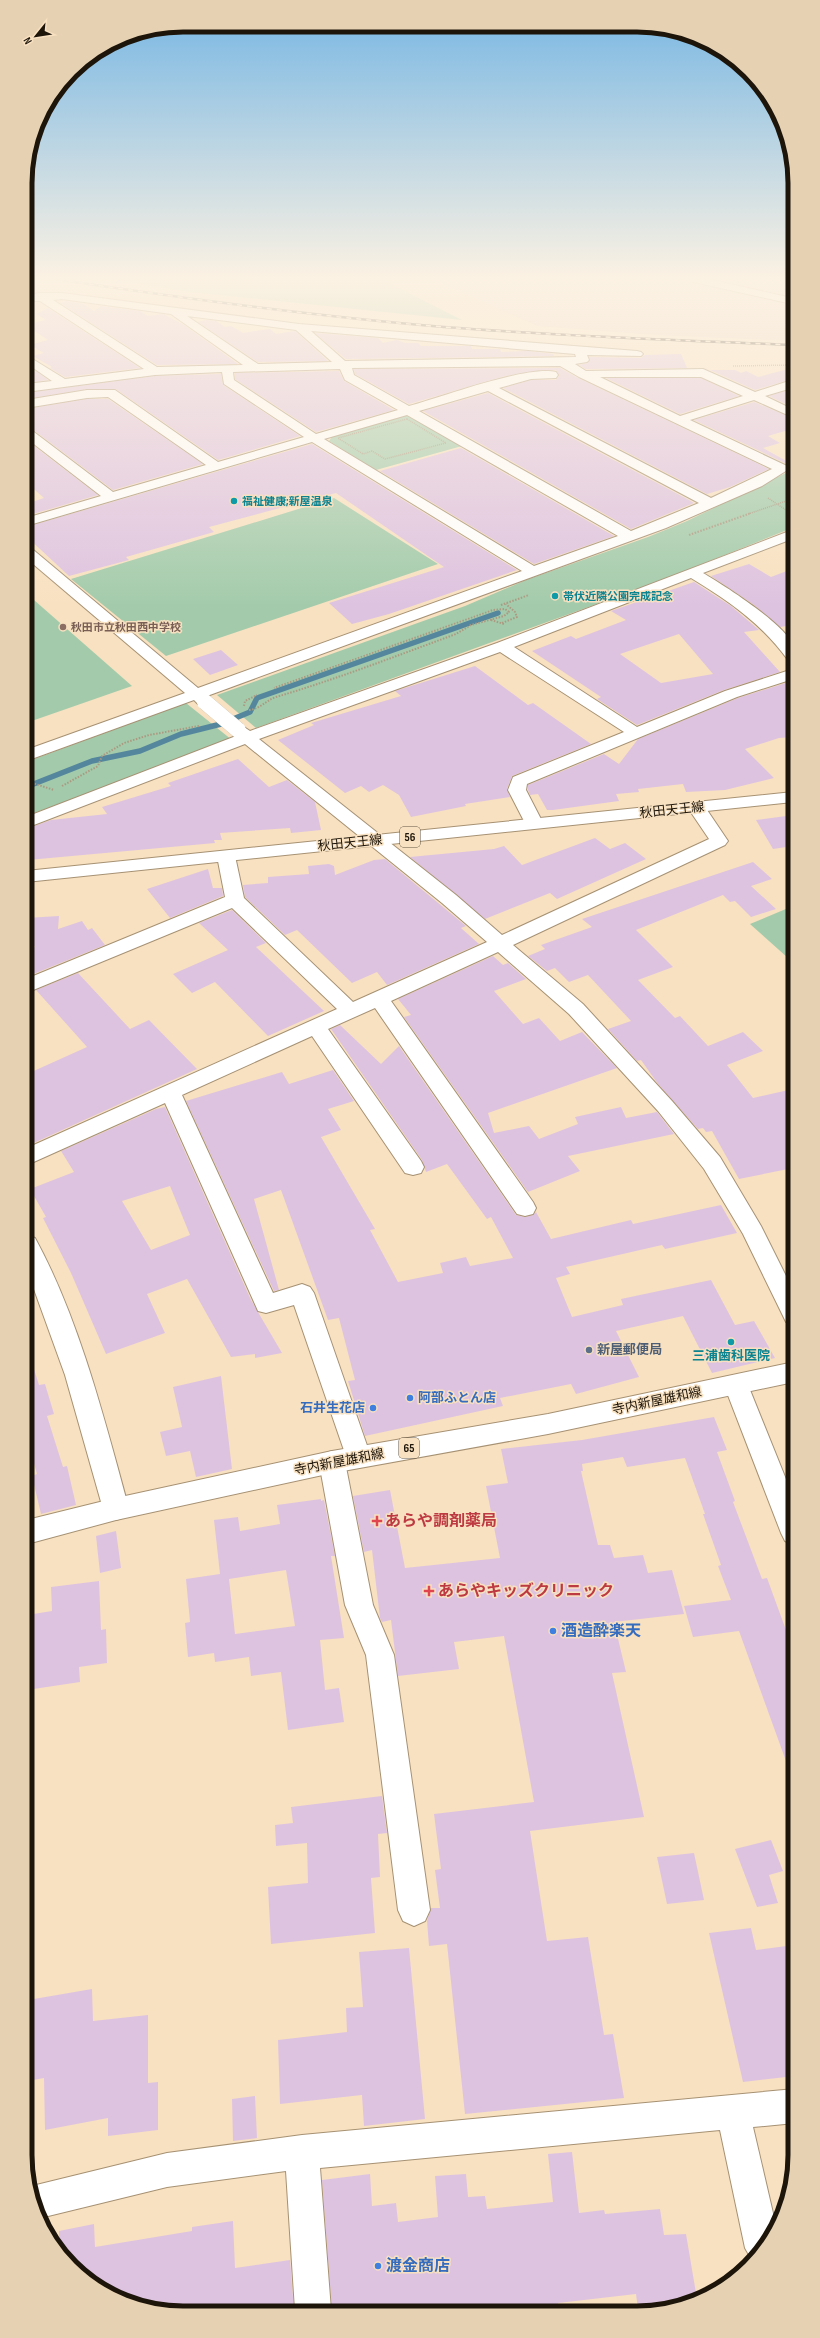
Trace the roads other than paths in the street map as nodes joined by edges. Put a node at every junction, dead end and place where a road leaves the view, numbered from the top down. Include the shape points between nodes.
1 (244, 387) edge
2 (366, 387) edge
3 (489, 387) joint
4 (610, 387) edge
5 (736, 387) edge
6 (783, 387) edge
7 (757, 396) junction
8 (32, 403) edge
9 (788, 411) edge
10 (408, 412) junction
11 (679, 420) junction
12 (32, 437) edge
13 (314, 438) junction
14 (216, 466) junction
15 (787, 466) edge
16 (111, 497) junction
17 (711, 504) junction
18 (32, 520) edge
19 (629, 536) junction
20 (788, 536) edge
21 (774, 541) junction
22 (788, 548) edge
23 (32, 556) edge
24 (532, 571) junction
25 (693, 573) junction
26 (502, 646) junction
27 (788, 651) edge
28 (788, 676) edge
29 (201, 699) junction
30 (636, 733) junction
31 (242, 734) junction
32 (32, 754) edge
33 (788, 799) edge
34 (697, 808) junction
35 (32, 821) edge
36 (534, 823) junction
37 (377, 840) junction
38 (226, 856) junction
39 (32, 875) edge
40 (235, 900) junction
41 (499, 944) junction
42 (32, 985) edge
43 (378, 997) junction
44 (350, 1011) junction
45 (316, 1027) junction
46 (170, 1092) junction
47 (32, 1155) edge
48 (413, 1167) dead end
49 (525, 1208) dead end
50 (32, 1256) edge
51 (788, 1303) edge
52 (788, 1373) edge
53 (736, 1385) junction
54 (345, 1460) junction
55 (116, 1509) junction
56 (788, 1518) edge
57 (32, 1531) edge
58 (414, 1910) dead end
59 (788, 2107) edge
60 (733, 2112) junction
61 (302, 2152) junction
62 (39, 2201) edge
63 (761, 2242) edge
64 (313, 2306) edge

1 - 13 street
2 - 10 street
3 - 10 street
3 - 17 street
4 - 11 street
5 - 7 street
6 - 7 street
7 - 9 street
7 - 11 street
8 - 14 street via 87,394 112,393
10 - 13 street
10 - 19 street
11 - 15 street
12 - 16 street
13 - 14 street
13 - 24 street
14 - 16 street
15 - 17 street
16 - 18 street
17 - 19 street
19 - 24 street
20 - 21 street
21 - 22 street
21 - 25 street
23 - 29 street
24 - 29 street
25 - 26 street
25 - 27 street via 732,597 766,624
26 - 30 street
26 - 31 street
28 - 30 street via 731,694
29 - 31 street, bridge
29 - 32 street
30 - 36 street via 519,781 518,790
31 - 35 street
31 - 37 street
33 - 34 street, 秋田天王線 / 56
34 - 36 street, 秋田天王線 / 56
34 - 41 street via 719,841
36 - 37 street, 秋田天王線 / 56
37 - 38 street, 秋田天王線 / 56
37 - 41 street
38 - 39 street, 秋田天王線 / 56
38 - 40 street
40 - 42 street
40 - 44 street
41 - 43 street
41 - 51 street via 576,1009 665,1106 712,1163 753,1232
43 - 44 street
43 - 49 street
44 - 45 street
45 - 46 street
45 - 48 street
46 - 47 street
46 - 54 street via 266,1304 302,1293
50 - 55 street via 66,1337
52 - 53 street, 寺内新屋雄和線 / 65
53 - 54 street, 寺内新屋雄和線 / 65 via 548,1424
53 - 56 street
54 - 55 street, 寺内新屋雄和線 / 65
54 - 58 street via 360,1605 380,1655
55 - 57 street, 寺内新屋雄和線 / 65
59 - 60 street
60 - 61 street
60 - 63 street
61 - 62 street via 167,2170
61 - 64 street

